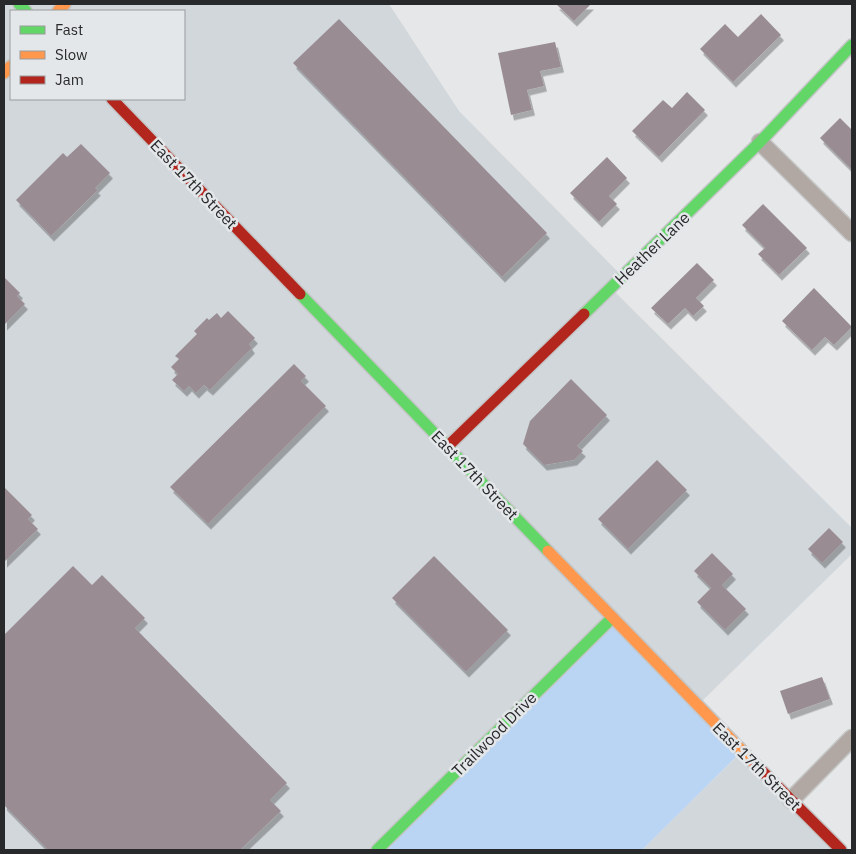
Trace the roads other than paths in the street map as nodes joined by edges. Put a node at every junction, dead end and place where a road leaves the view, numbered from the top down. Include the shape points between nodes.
1 (852, 45) edge
2 (113, 100) edge
3 (760, 142) junction
4 (852, 233) edge
5 (447, 447) junction
6 (612, 618) junction
7 (852, 738) edge
8 (790, 800) junction
9 (377, 850) edge
10 (841, 850) edge

1 - 3 main road, Heather Lane
2 - 5 main road, East 17th Street
3 - 4 street
3 - 5 main road, Heather Lane
5 - 6 main road, East 17th Street
6 - 8 main road, East 17th Street
6 - 9 main road, Trailwood Drive
7 - 8 street
8 - 10 main road, East 17th Street

